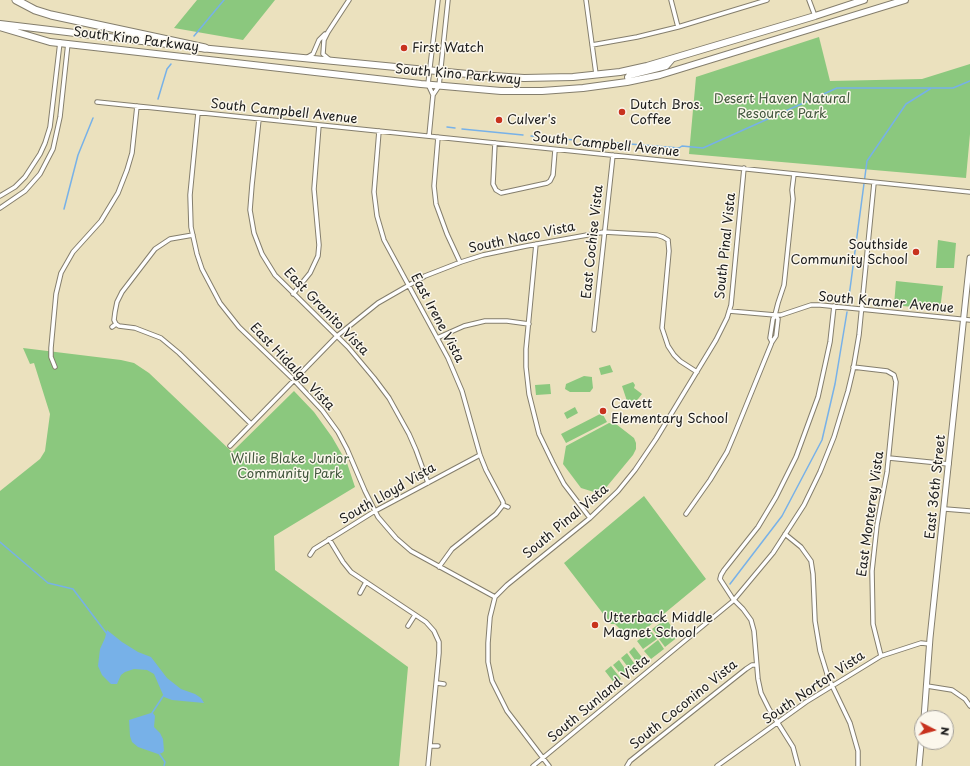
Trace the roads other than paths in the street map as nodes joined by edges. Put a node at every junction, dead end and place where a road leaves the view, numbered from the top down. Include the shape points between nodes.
1 (16, 0) edge
2 (349, 0) edge
3 (438, 0) edge
4 (448, 0) edge
5 (586, 0) edge
6 (670, 0) edge
7 (767, 0) edge
8 (809, 0) edge
9 (864, 0) edge
10 (905, 0) edge
11 (815, 16) junction
12 (0, 24) edge
13 (678, 27) junction
14 (0, 28) edge
15 (62, 31) junction
16 (70, 32) junction
17 (328, 32) junction
18 (60, 42) junction
19 (68, 43) junction
20 (592, 45) junction
21 (205, 48) junction
22 (250, 52) junction
23 (305, 58) junction
24 (673, 58) junction
25 (331, 61) junction
26 (249, 65) junction
27 (430, 71) junction
28 (441, 72) junction
29 (596, 74) junction
30 (629, 82) junction
31 (428, 84) junction
32 (439, 86) junction
33 (433, 95) junction
34 (97, 102) dead end
35 (137, 106) junction
36 (198, 113) junction
37 (259, 119) junction
38 (319, 125) junction
39 (379, 131) junction
40 (429, 136) junction
41 (438, 137) junction
42 (495, 143) junction
43 (555, 150) junction
44 (613, 155) junction
45 (744, 168) junction
46 (794, 174) junction
47 (874, 182) junction
48 (496, 190) junction
49 (970, 192) edge
50 (492, 194) dead end
51 (0, 196) edge
52 (0, 208) edge
53 (604, 232) junction
54 (192, 235) junction
55 (536, 244) junction
56 (970, 258) edge
57 (460, 262) junction
58 (409, 285) junction
59 (293, 294) junction
60 (834, 306) junction
61 (729, 310) junction
62 (862, 310) junction
63 (775, 315) junction
64 (964, 320) junction
65 (970, 320) edge
66 (529, 324) junction
67 (594, 330) dead end
68 (337, 336) junction
69 (437, 338) junction
70 (55, 367) dead end
71 (853, 368) junction
72 (697, 372) junction
73 (294, 380) junction
74 (251, 424) junction
75 (230, 446) dead end
76 (480, 455) junction
77 (889, 458) junction
78 (949, 464) junction
79 (428, 483) junction
80 (503, 506) junction
81 (508, 507) dead end
82 (945, 509) junction
83 (375, 511) junction
84 (970, 512) edge
85 (686, 514) dead end
86 (590, 518) junction
87 (785, 534) junction
88 (329, 540) junction
89 (310, 555) dead end
90 (439, 567) junction
91 (366, 582) junction
92 (360, 593) dead end
93 (495, 597) junction
94 (734, 601) junction
95 (415, 615) junction
96 (408, 626) dead end
97 (930, 644) junction
98 (881, 656) junction
99 (756, 665) junction
100 (436, 683) junction
101 (444, 684) dead end
102 (832, 686) junction
103 (927, 686) junction
104 (970, 706) edge
105 (925, 710) edge
106 (778, 723) junction
107 (430, 746) junction
108 (438, 746) dead end
109 (920, 750) edge
110 (544, 758) junction
111 (428, 766) edge
112 (533, 766) edge
113 (549, 766) edge
114 (627, 766) edge
115 (717, 766) edge
116 (798, 766) edge
117 (858, 766) edge
118 (919, 766) edge

1 - 21 highway via 35,10 55,16
2 - 17 street
3 - 27 street
4 - 28 street
5 - 20 street
6 - 13 street
7 - 13 street
8 - 11 street
9 - 11 main road, South Kino Parkway
10 - 30 main road, South Kino Parkway via 677,70
11 - 24 main road, South Kino Parkway
12 - 15 main road, South Kino Parkway
13 - 20 street
14 - 18 main road, South Kino Parkway via 50,42
15 - 16 main road, South Kino Parkway
15 - 18 main road
16 - 19 main road
16 - 21 main road, South Kino Parkway
17 - 23 street via 319,40 313,54
17 - 25 street via 324,40 323,54
18 - 19 main road, South Kino Parkway
18 - 51 street via 46,143 25,177
19 - 26 main road, South Kino Parkway
19 - 52 street via 60,117 53,149 40,174 25,191
20 - 29 street
21 - 22 main road, South Kino Parkway
22 - 23 main road, South Kino Parkway
22 - 26 main road
23 - 25 main road, South Kino Parkway
24 - 29 main road, South Kino Parkway via 633,69
24 - 30 main road via 666,66 630,75
25 - 27 main road, South Kino Parkway
26 - 31 main road, South Kino Parkway
27 - 28 main road, South Kino Parkway
27 - 31 street
28 - 29 main road, South Kino Parkway via 536,78
28 - 32 street
30 - 32 main road, South Kino Parkway via 530,91
31 - 32 main road, South Kino Parkway
31 - 33 street
32 - 33 street
33 - 40 street
34 - 35 street, South Campbell Avenue
35 - 36 street, South Campbell Avenue
35 - 70 street via 132,153 118,193 101,222 73,252 61,273 56,294 51,348
36 - 37 street, South Campbell Avenue
36 - 54 street, East Hidalgo Vista via 190,195
37 - 38 street, South Campbell Avenue
37 - 59 street, East Granito Vista via 251,204 254,234 275,275
38 - 39 street, South Campbell Avenue
38 - 59 street via 314,189 318,256 310,273
39 - 40 street, South Campbell Avenue
39 - 58 street, East Irene Vista via 374,192 377,216 384,240
40 - 41 street, South Campbell Avenue
41 - 42 street, South Campbell Avenue
41 - 57 street via 434,186 436,204
42 - 43 street, South Campbell Avenue
42 - 48 street via 492,176
43 - 44 street, South Campbell Avenue
43 - 48 street via 553,175 547,183 504,192
44 - 45 street, South Campbell Avenue
44 - 53 street, East Cochise Vista
45 - 46 street, South Campbell Avenue
45 - 61 street, South Pinal Vista
46 - 47 street, South Campbell Avenue
46 - 63 street via 784,284
47 - 49 street, South Campbell Avenue
47 - 62 street, South Sunland Vista
48 - 50 street
53 - 55 street, South Naco Vista
53 - 67 street, East Cochise Vista
53 - 72 street, South Naco Vista via 670,238 662,328 674,355
54 - 73 street, East Hidalgo Vista via 202,269 220,303 239,327
54 - 74 street via 170,239 154,249 122,292 115,312 114,325 142,329 161,338
55 - 57 street, South Naco Vista
55 - 66 street
56 - 64 main road, East 36th Street
57 - 58 street, South Naco Vista
58 - 68 street, South Naco Vista via 378,302
58 - 69 street, East Irene Vista
59 - 68 street, East Granito Vista
60 - 62 street, South Kramer Avenue
60 - 63 street, South Kramer Avenue via 811,305
60 - 94 street via 830,342 818,397 796,457 758,527 721,575 720,579
61 - 63 street, South Kramer Avenue
61 - 72 street, South Pinal Vista via 716,340
62 - 64 street, South Kramer Avenue
62 - 71 street, South Sunland Vista
63 - 85 street via 778,319 776,336 727,452
64 - 65 street, South Kramer Avenue
64 - 78 main road, East 36th Street
66 - 69 street via 485,321 464,326
66 - 86 street via 526,367 539,434 564,484
68 - 73 street, South Naco Vista
68 - 79 street, East Granito Vista via 360,360 389,398 416,450
69 - 76 street, East Irene Vista via 462,391
71 - 77 street, East Monterey Vista via 887,371 894,375 896,382
71 - 87 street, South Sunland Vista via 842,413 826,458 813,487
72 - 86 street, South Pinal Vista via 635,470
73 - 74 street, South Naco Vista
73 - 83 street, East Hidalgo Vista via 338,432
74 - 75 street, South Naco Vista
76 - 79 street, South Lloyd Vista
76 - 80 street, East Irene Vista
77 - 78 street
77 - 98 street, East Monterey Vista via 872,571 873,624
78 - 82 main road, East 36th Street
79 - 83 street, South Lloyd Vista
80 - 81 street
80 - 90 street via 452,550
82 - 84 street
82 - 97 main road, East 36th Street
83 - 88 street, South Lloyd Vista
83 - 90 street, East Hidalgo Vista via 383,524 404,545
86 - 93 street, South Pinal Vista
87 - 94 street, South Sunland Vista
87 - 102 street via 801,547 810,561 817,639
88 - 89 street, South Lloyd Vista via 314,549
88 - 91 street via 351,572
90 - 93 street, East Hidalgo Vista
91 - 92 street
91 - 95 street
93 - 110 street via 490,617 488,649 492,681 507,711
94 - 99 street via 747,614 753,626
94 - 110 street, South Sunland Vista
95 - 96 street
95 - 100 street via 430,626 437,637 439,653
97 - 98 street, South Norton Vista via 921,643
97 - 103 main road, East 36th Street
98 - 102 street, South Norton Vista
99 - 106 street via 761,693
99 - 114 street, South Coconino Vista via 746,669
100 - 101 street
100 - 107 street
102 - 106 street, South Norton Vista
102 - 117 street via 854,735
103 - 104 street via 952,690
103 - 105 main road, East 36th Street
106 - 115 street, South Norton Vista
106 - 116 street via 793,747
107 - 108 street
107 - 111 street
109 - 118 main road
110 - 112 street, South Sunland Vista
110 - 113 street

